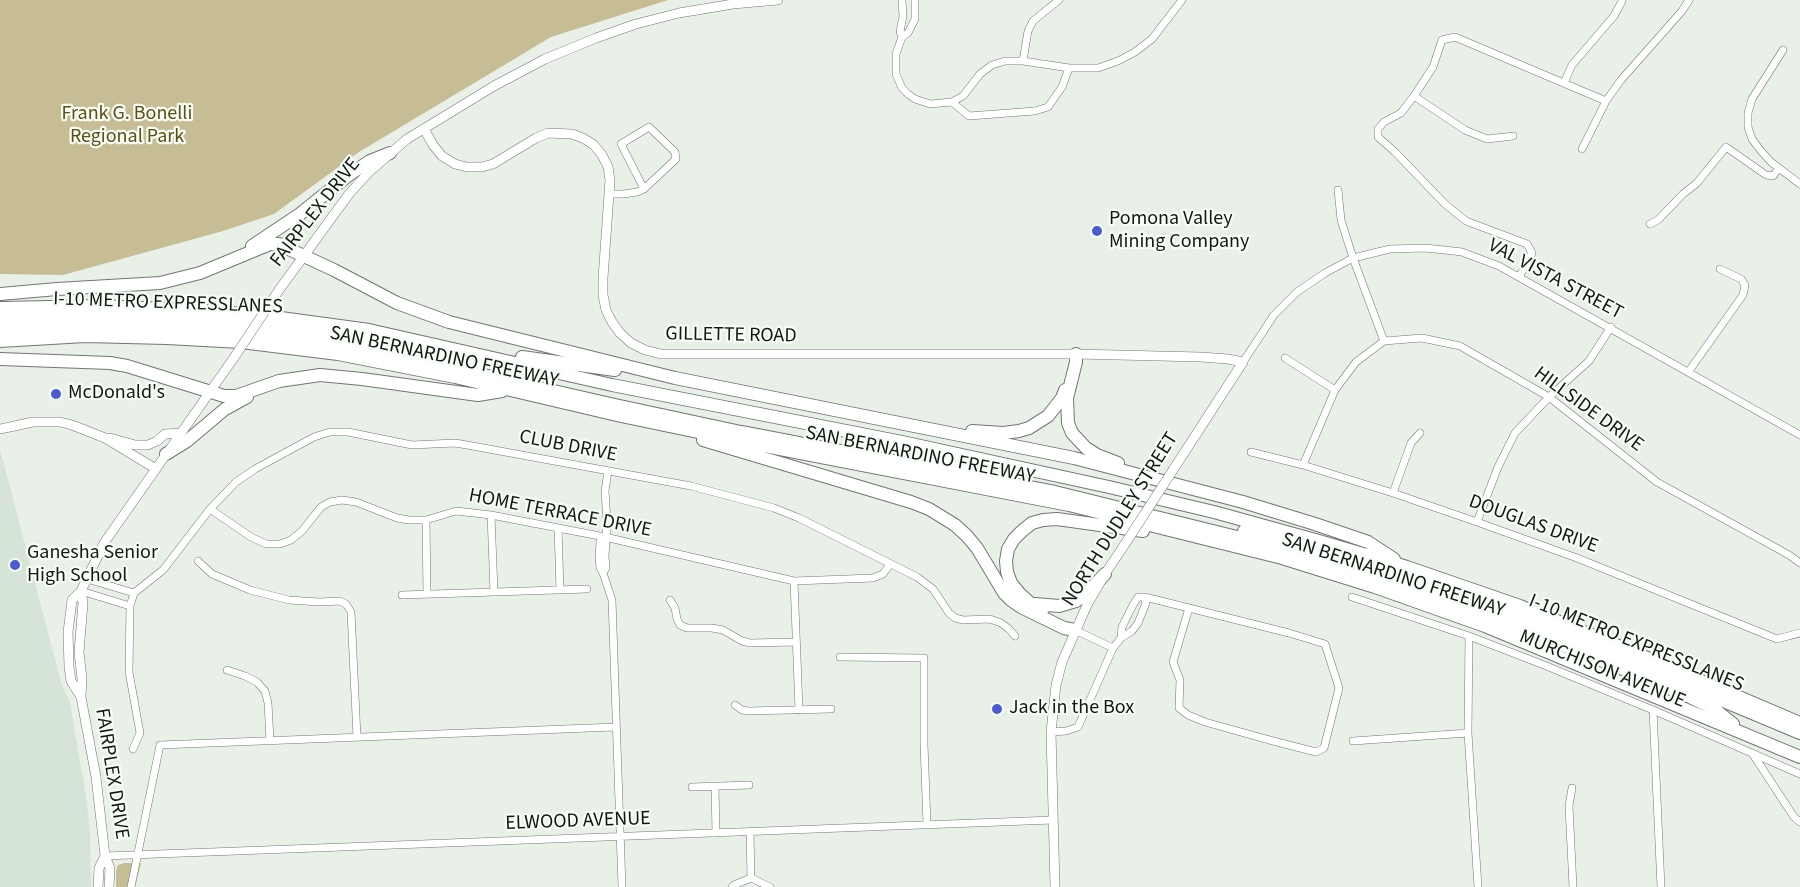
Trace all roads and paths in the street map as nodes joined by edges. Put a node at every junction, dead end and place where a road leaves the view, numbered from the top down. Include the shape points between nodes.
1 (778, 0) edge
2 (902, 0) edge
3 (915, 0) edge
4 (1059, 0) edge
5 (1182, 0) edge
6 (1689, 0) edge
7 (1622, 1) edge
8 (903, 16) junction
9 (915, 17) junction
10 (902, 37) junction
11 (1783, 50) dead end
12 (1023, 61) junction
13 (1069, 68) junction
14 (1564, 83) junction
15 (1414, 96) junction
16 (952, 102) junction
17 (1606, 102) junction
18 (424, 129) junction
19 (1513, 136) dead end
20 (1582, 149) dead end
21 (390, 153) junction
22 (1779, 168) junction
23 (1800, 184) edge
24 (644, 189) junction
25 (1338, 190) dead end
26 (609, 194) junction
27 (1650, 224) dead end
28 (304, 256) junction
29 (1353, 258) junction
30 (223, 264) junction
31 (1720, 269) dead end
32 (1519, 277) junction
33 (0, 294) edge
34 (0, 308) edge
35 (0, 320) edge
36 (1611, 327) junction
37 (0, 330) edge
38 (0, 341) edge
39 (1384, 341) junction
40 (441, 345) junction
41 (1076, 354) junction
42 (1286, 358) dead end
43 (0, 359) edge
44 (1244, 362) junction
45 (545, 369) junction
46 (1689, 371) junction
47 (675, 378) junction
48 (510, 390) junction
49 (1335, 390) junction
50 (211, 391) junction
51 (255, 391) junction
52 (1548, 397) junction
53 (621, 416) junction
54 (919, 428) junction
55 (0, 429) edge
56 (181, 433) junction
57 (1420, 433) dead end
58 (1800, 435) edge
59 (105, 438) junction
60 (902, 442) junction
61 (1251, 452) dead end
62 (166, 454) junction
63 (1303, 465) junction
64 (156, 469) junction
65 (608, 471) junction
66 (1180, 486) junction
67 (1393, 493) junction
68 (210, 509) junction
69 (490, 515) junction
70 (426, 520) junction
71 (1477, 522) junction
72 (558, 528) junction
73 (605, 537) junction
74 (1204, 539) junction
75 (198, 561) dead end
76 (1800, 563) edge
77 (890, 564) junction
78 (1407, 567) junction
79 (1105, 574) junction
80 (87, 579) junction
81 (794, 581) junction
82 (587, 589) dead end
83 (560, 590) junction
84 (81, 591) junction
85 (494, 592) junction
86 (134, 593) junction
87 (427, 594) junction
88 (402, 595) dead end
89 (1144, 597) junction
90 (1352, 597) dead end
91 (670, 600) dead end
92 (1031, 603) junction
93 (130, 606) junction
94 (1189, 608) junction
95 (1127, 616) junction
96 (1138, 623) junction
97 (1076, 630) junction
98 (1800, 633) edge
99 (1015, 636) dead end
100 (1469, 636) junction
101 (1121, 638) junction
102 (796, 642) junction
103 (1113, 648) junction
104 (840, 657) dead end
105 (228, 670) dead end
106 (735, 705) dead end
107 (831, 709) dead end
108 (798, 710) junction
109 (1653, 710) junction
110 (1800, 723) edge
111 (615, 727) junction
112 (1051, 732) junction
113 (1468, 733) junction
114 (1746, 734) junction
115 (1800, 734) edge
116 (357, 737) junction
117 (270, 741) junction
118 (1353, 741) dead end
119 (133, 749) dead end
120 (1752, 753) junction
121 (1800, 756) edge
122 (1800, 774) edge
123 (749, 785) dead end
124 (715, 786) junction
125 (692, 787) dead end
126 (1572, 788) dead end
127 (1053, 820) junction
128 (1800, 822) edge
129 (927, 824) junction
130 (750, 831) junction
131 (716, 833) junction
132 (620, 837) junction
133 (138, 854) junction
134 (105, 856) junction
135 (751, 878) junction
136 (98, 887) edge
137 (109, 887) edge
138 (131, 887) edge
139 (622, 887) edge
140 (732, 887) edge
141 (770, 887) edge
142 (1055, 887) edge
143 (1478, 887) edge
144 (1573, 887) edge
145 (1661, 887) edge

1 - 18 street, FAIRPLEX DRIVE via 679,13 596,38 545,59
2 - 8 street
3 - 9 street
4 - 12 street via 1033,21
5 - 13 street via 1152,39 1135,52 1098,68
6 - 17 street
7 - 14 street via 1572,65
8 - 9 street
8 - 10 street
9 - 10 street
10 - 16 street via 895,64 902,88 922,102
11 - 22 street via 1752,99 1748,113 1752,139
12 - 13 street
12 - 16 street via 992,65 963,96
13 - 16 street via 1062,87 1048,106 1035,111 969,116
14 - 15 street via 1455,37 1442,40 1433,67
14 - 17 street
15 - 19 street via 1465,130 1487,139
15 - 32 street via 1401,113 1384,122 1378,137 1466,221 1527,244 1532,253
17 - 20 street
18 - 21 street, FAIRPLEX DRIVE
18 - 26 street, GILLETTE ROAD via 442,156 454,164 475,168 493,164 548,133 578,136 602,155 608,167
21 - 28 street, FAIRPLEX DRIVE via 349,194
21 - 30 highway via 350,174 300,214
22 - 23 street
22 - 27 street via 1773,176 1766,175 1726,147 1697,183
24 - 24 street via 676,159 675,152 649,127 621,144
24 - 26 street
25 - 29 street via 1341,220
26 - 41 street, GILLETTE ROAD via 603,295 606,310 620,333 645,350 679,356
28 - 30 highway via 284,245 270,244
28 - 47 highway via 431,316
28 - 50 street, FAIRPLEX DRIVE, bridge
29 - 32 street, VAL VISTA STREET via 1390,249 1462,252
29 - 39 street
29 - 44 street, VAL VISTA STREET via 1297,292 1274,315
30 - 33 highway via 160,283
31 - 46 street via 1741,279 1745,285 1743,295
32 - 36 street, VAL VISTA STREET
34 - 40 highway, SAN BERNARDINO FREEWAY via 100,306 228,313 323,323
35 - 45 highway, I-10 METRO EXPRESSLANES via 94,317 276,327 389,344 524,373
36 - 46 street, VAL VISTA STREET
36 - 52 street via 1589,362
37 - 114 highway, I-10 METRO EXPRESSLANES via 177,328 325,343 741,432 1083,499 1241,538 1477,611 1713,708
38 - 48 highway, SAN BERNARDINO FREEWAY via 129,336 277,346 375,361
39 - 49 street via 1356,362
39 - 52 street, HILLSIDE DRIVE via 1422,338 1460,346
40 - 45 highway, SAN BERNARDINO FREEWAY
40 - 47 highway
41 - 44 street, GILLETTE ROAD
41 - 54 highway via 1062,398 1048,416 1029,428 1002,433
41 - 66 highway via 1067,411 1068,423 1078,441 1097,455
42 - 49 street
43 - 50 highway via 110,363
44 - 79 street, NORTH DUDLEY STREET, bridge
45 - 60 highway, SAN BERNARDINO FREEWAY
46 - 58 street, VAL VISTA STREET
47 - 54 highway
48 - 51 highway via 478,395 320,375 279,381
48 - 53 highway, SAN BERNARDINO FREEWAY
49 - 63 street
50 - 51 highway via 224,396
50 - 56 street, FAIRPLEX DRIVE
51 - 62 highway
52 - 71 street via 1515,433
52 - 76 street, HILLSIDE DRIVE via 1657,482
53 - 74 highway, SAN BERNARDINO FREEWAY via 1069,505
53 - 97 highway via 929,509 955,525 972,542 1011,600 1064,628
54 - 66 highway via 1074,458
55 - 59 street via 33,422 60,422
56 - 59 street via 165,434 157,441 135,445
56 - 62 street, FAIRPLEX DRIVE
57 - 67 street via 1411,443
59 - 64 street
60 - 78 highway, SAN BERNARDINO FREEWAY via 1214,512
60 - 115 highway, I-10 METRO EXPRESSLANES via 924,457 1173,512 1468,598
61 - 63 street, DOUGLAS DRIVE
62 - 64 street, FAIRPLEX DRIVE
63 - 67 street, DOUGLAS DRIVE
64 - 80 street, FAIRPLEX DRIVE via 104,543
65 - 68 street, CLUB DRIVE via 455,443 412,445 330,432 314,436 255,469
65 - 73 street
65 - 77 street, CLUB DRIVE via 691,486 786,512
66 - 78 highway via 1368,542
67 - 71 street, DOUGLAS DRIVE
68 - 70 street, HOME TERRACE DRIVE via 267,544 291,540 321,507 342,500 397,518
68 - 86 street, CLUB DRIVE via 162,570
69 - 70 street, HOME TERRACE DRIVE via 456,511
69 - 72 street, HOME TERRACE DRIVE
69 - 85 street
70 - 87 street
71 - 98 street, DOUGLAS DRIVE via 1778,639
72 - 73 street, HOME TERRACE DRIVE
72 - 83 street
73 - 81 street, HOME TERRACE DRIVE
73 - 111 street via 600,541 606,568 603,573 612,600
74 - 92 highway via 1057,519 1032,523 1014,539 1006,561 1011,583
74 - 114 highway, SAN BERNARDINO FREEWAY via 1292,561 1485,626
75 - 116 street via 212,574 250,590 289,600 346,604 351,612
77 - 81 street, HOME TERRACE DRIVE via 883,574 873,578
77 - 99 street, CLUB DRIVE via 926,583 955,618 990,618 1001,622
78 - 110 highway, SAN BERNARDINO FREEWAY via 1520,606
79 - 92 highway via 1076,601 1049,607
79 - 97 street, NORTH DUDLEY STREET
80 - 84 street, FAIRPLEX DRIVE
80 - 86 street
81 - 102 street
82 - 83 street
83 - 85 street
84 - 93 street
84 - 134 street, FAIRPLEX DRIVE via 81,697
85 - 87 street
86 - 93 street
87 - 88 street
89 - 94 street
89 - 95 street via 1138,597
89 - 96 street via 1146,603
90 - 100 street, MURCHISON AVENUE
91 - 102 street via 680,625 687,628 723,630 750,643
92 - 97 highway via 1068,621
93 - 119 street via 129,672 140,733
94 - 94 street via 1325,644 1339,688 1324,748 1316,752 1273,741 1205,722 1179,708 1180,680 1173,662
95 - 96 street
95 - 101 street
96 - 101 street
97 - 103 street
97 - 112 street, NORTH DUDLEY STREET via 1056,685
100 - 109 street, MURCHISON AVENUE
100 - 113 street
101 - 103 street
102 - 108 street
103 - 112 street via 1078,727
104 - 129 street via 924,658
105 - 117 street via 257,682 265,691
106 - 108 street via 748,711
107 - 108 street
109 - 120 street, MURCHISON AVENUE
109 - 145 street
111 - 116 street
111 - 132 street
112 - 127 street, NORTH DUDLEY STREET
113 - 118 street
113 - 143 street
114 - 121 highway, SAN BERNARDINO FREEWAY
116 - 117 street
117 - 133 street via 160,746
120 - 122 street, MURCHISON AVENUE
120 - 128 street
123 - 124 street
124 - 125 street
124 - 131 street
126 - 144 street via 1569,806
127 - 129 street, ELWOOD AVENUE
127 - 142 street, NORTH DUDLEY STREET
129 - 130 street, ELWOOD AVENUE
130 - 131 street, ELWOOD AVENUE
130 - 135 street
131 - 132 street, ELWOOD AVENUE
132 - 133 street, ELWOOD AVENUE
132 - 139 street
133 - 134 street, ELWOOD AVENUE
133 - 138 street
134 - 136 street, FAIRPLEX DRIVE via 99,868
134 - 137 street, FAIRPLEX DRIVE via 110,868
135 - 140 street
135 - 141 street

